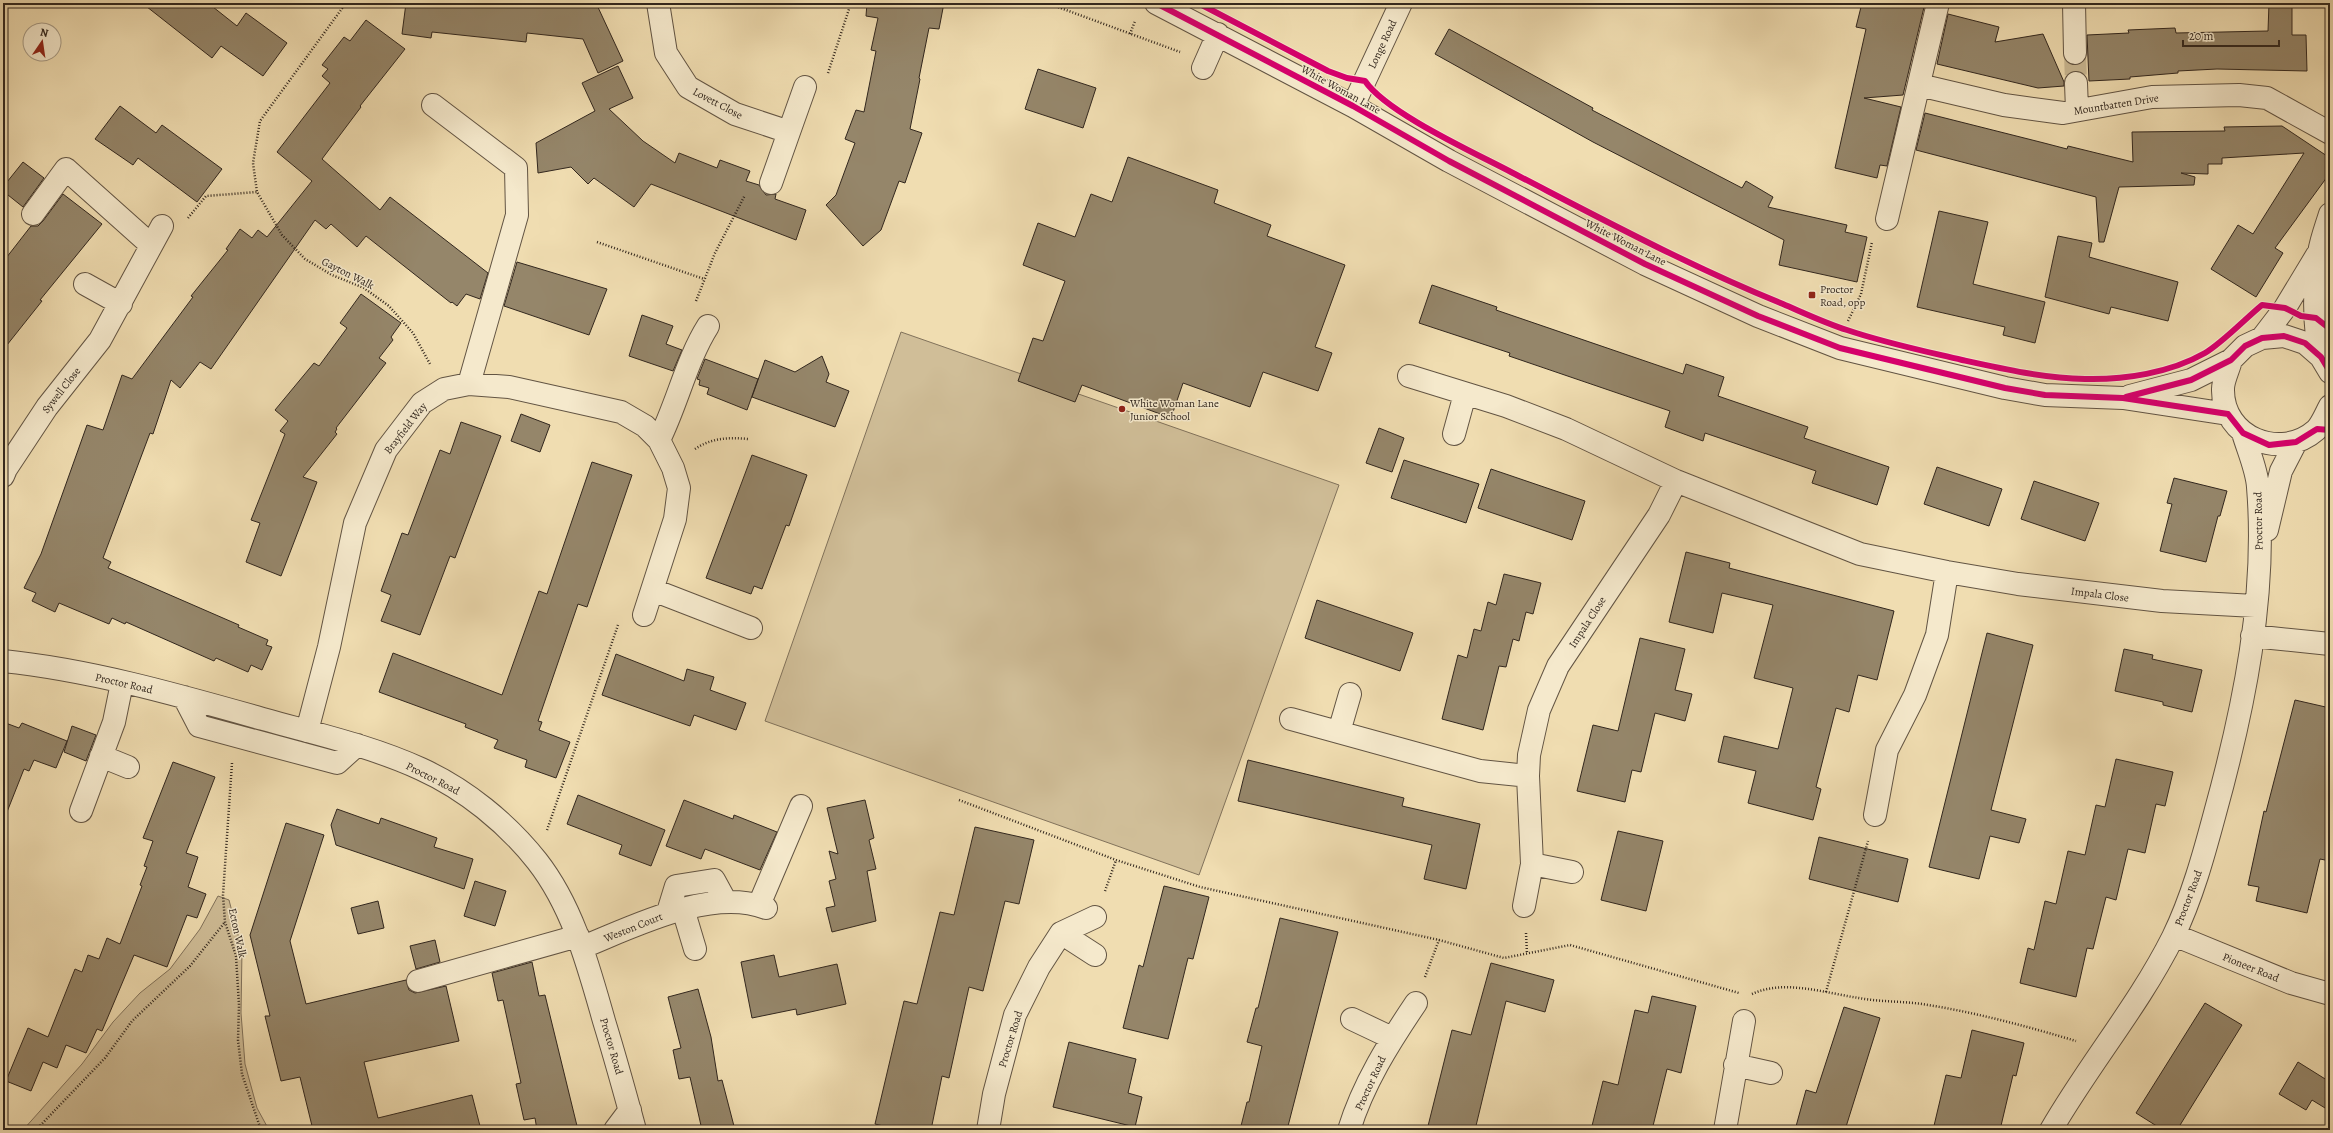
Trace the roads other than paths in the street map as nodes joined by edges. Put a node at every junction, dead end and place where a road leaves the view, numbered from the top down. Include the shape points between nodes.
1 (658, 3) edge
2 (1156, 3) edge
3 (1401, 3) edge
4 (1938, 3) edge
5 (2074, 3) edge
6 (1218, 34) junction
7 (2075, 53) tunnel mouth
8 (1203, 68) dead end
9 (2076, 83) tunnel mouth
10 (1919, 85) junction
11 (805, 86) road end
12 (433, 105) dead end
13 (1353, 106) junction
14 (2077, 110) junction
15 (789, 132) junction
16 (2330, 133) edge
17 (771, 183) road end
18 (1886, 208) road end
19 (33, 214) dead end
20 (2330, 214) edge
21 (162, 226) road end
22 (151, 245) junction
23 (2319, 252) junction
24 (85, 284) dead end
25 (121, 304) junction
26 (708, 326) dead end
27 (2262, 338) junction
28 (2232, 360) junction
29 (2328, 372) edge
30 (1409, 376) dead end
31 (469, 384) junction
32 (1466, 394) junction
33 (2122, 398) junction
34 (2330, 406) edge
35 (2228, 414) junction
36 (2324, 430) edge
37 (2243, 433) junction
38 (1454, 434) dead end
39 (659, 440) junction
40 (2296, 442) junction
41 (3, 476) edge
42 (1676, 481) junction
43 (2259, 562) junction
44 (1947, 572) junction
45 (653, 590) junction
46 (2255, 606) junction
47 (644, 615) road end
48 (751, 628) dead end
49 (2252, 636) junction
50 (2330, 644) edge
51 (3, 661) edge
52 (122, 683) junction
53 (1350, 694) dead end
54 (184, 697) junction
55 (1291, 719) dead end
56 (307, 731) junction
57 (1339, 732) junction
58 (357, 745) junction
59 (101, 756) junction
60 (128, 768) dead end
61 (1528, 776) junction
62 (801, 806) dead end
63 (81, 811) dead end
64 (1875, 815) road end
65 (1532, 864) junction
66 (1572, 872) dead end
67 (1524, 906) dead end
68 (675, 910) junction
69 (1095, 917) road end
70 (1061, 933) junction
71 (2174, 935) junction
72 (581, 941) junction
73 (695, 949) dead end
74 (1095, 955) dead end
75 (418, 981) dead end
76 (2330, 994) edge
77 (1416, 1003) road end
78 (1352, 1019) dead end
79 (1744, 1020) dead end
80 (1392, 1038) junction
81 (1735, 1065) junction
82 (1771, 1073) dead end
83 (632, 1120) edge
84 (615, 1130) edge
85 (988, 1130) edge
86 (1349, 1130) edge
87 (1725, 1130) edge
88 (2051, 1130) edge

1 - 15 street, Lovett Close via 666,53 688,87 735,114
2 - 6 street, White Woman Lane
3 - 13 street, Longe Road
4 - 10 street
5 - 7 street
6 - 8 street
6 - 13 street, White Woman Lane
9 - 14 street
10 - 14 street, Mountbatten Drive via 2004,105 2063,112
10 - 18 street
11 - 15 street
12 - 31 street via 516,168 517,215
13 - 33 street, White Woman Lane via 1449,161 1645,264 1758,316 1840,348 2005,388 2045,394
14 - 16 street, Mountbatten Drive via 2152,97 2239,95 2267,98
15 - 17 street
19 - 22 street via 66,169
20 - 23 street
21 - 22 street, Sywell Close
22 - 25 street, Sywell Close
23 - 27 street via 2285,308
23 - 29 street via 2317,343
24 - 25 street
25 - 41 street, Sywell Close via 100,340 47,407
26 - 39 street via 699,339 672,413
27 - 28 street, White Woman Lane via 2245,346
27 - 29 street, White Woman Lane via 2284,336 2304,342
28 - 33 street, White Woman Lane via 2191,380
28 - 35 street, White Woman Lane via 2222,389
30 - 32 street, Impala Close
31 - 39 street, Brayfield Way via 509,386 621,412 645,426
31 - 56 street, Brayfield Way via 444,390 422,403 386,450 355,523 329,647
32 - 38 street
32 - 42 street, Impala Close via 1566,428
33 - 35 street, White Woman Lane
34 - 36 street, White Woman Lane
35 - 37 street, White Woman Lane
36 - 40 street, White Woman Lane
37 - 40 street, White Woman Lane via 2269,445
37 - 43 street, Proctor Road via 2258,485
39 - 45 street, Brayfield Way via 673,468 679,488 675,519
40 - 43 street, Proctor Road via 2281,471
42 - 44 street, Impala Close via 1860,554
42 - 61 street, Impala Close via 1659,515 1558,666 1539,710 1529,755
43 - 46 street, Proctor Road
44 - 46 street, Impala Close via 2018,584 2162,601
44 - 64 street via 1937,635 1915,695 1887,750
45 - 47 street, Brayfield Way
45 - 48 street
46 - 49 street, Proctor Road
49 - 50 street
49 - 71 street, Proctor Road via 2235,740 2203,859
51 - 52 street, Proctor Road
52 - 54 street, Proctor Road
52 - 59 street via 114,722
53 - 57 street
54 - 56 street, Proctor Road
54 - 58 street via 199,726 337,763
55 - 57 street
56 - 58 street, Proctor Road
57 - 61 street via 1480,771
58 - 72 street, Proctor Road via 422,769 466,795 501,823 537,861 562,902
59 - 60 street
59 - 63 street
61 - 65 street, Impala Close
62 - 68 street via 763,906 726,902 714,880 676,886
65 - 66 street
65 - 67 street, Impala Close
68 - 72 street, Weston Court
68 - 73 street
69 - 70 street
70 - 74 street
70 - 85 street, Proctor Road via 1039,968 1015,1015 994,1094
71 - 76 street, Pioneer Road via 2291,984
71 - 88 street, Proctor Road via 2152,975 2072,1094
72 - 75 street, Weston Court
72 - 83 street, Proctor Road
77 - 80 street, Proctor Road
78 - 80 street
79 - 81 street
80 - 86 street, Proctor Road via 1372,1074
81 - 82 street
81 - 87 street
83 - 84 street

